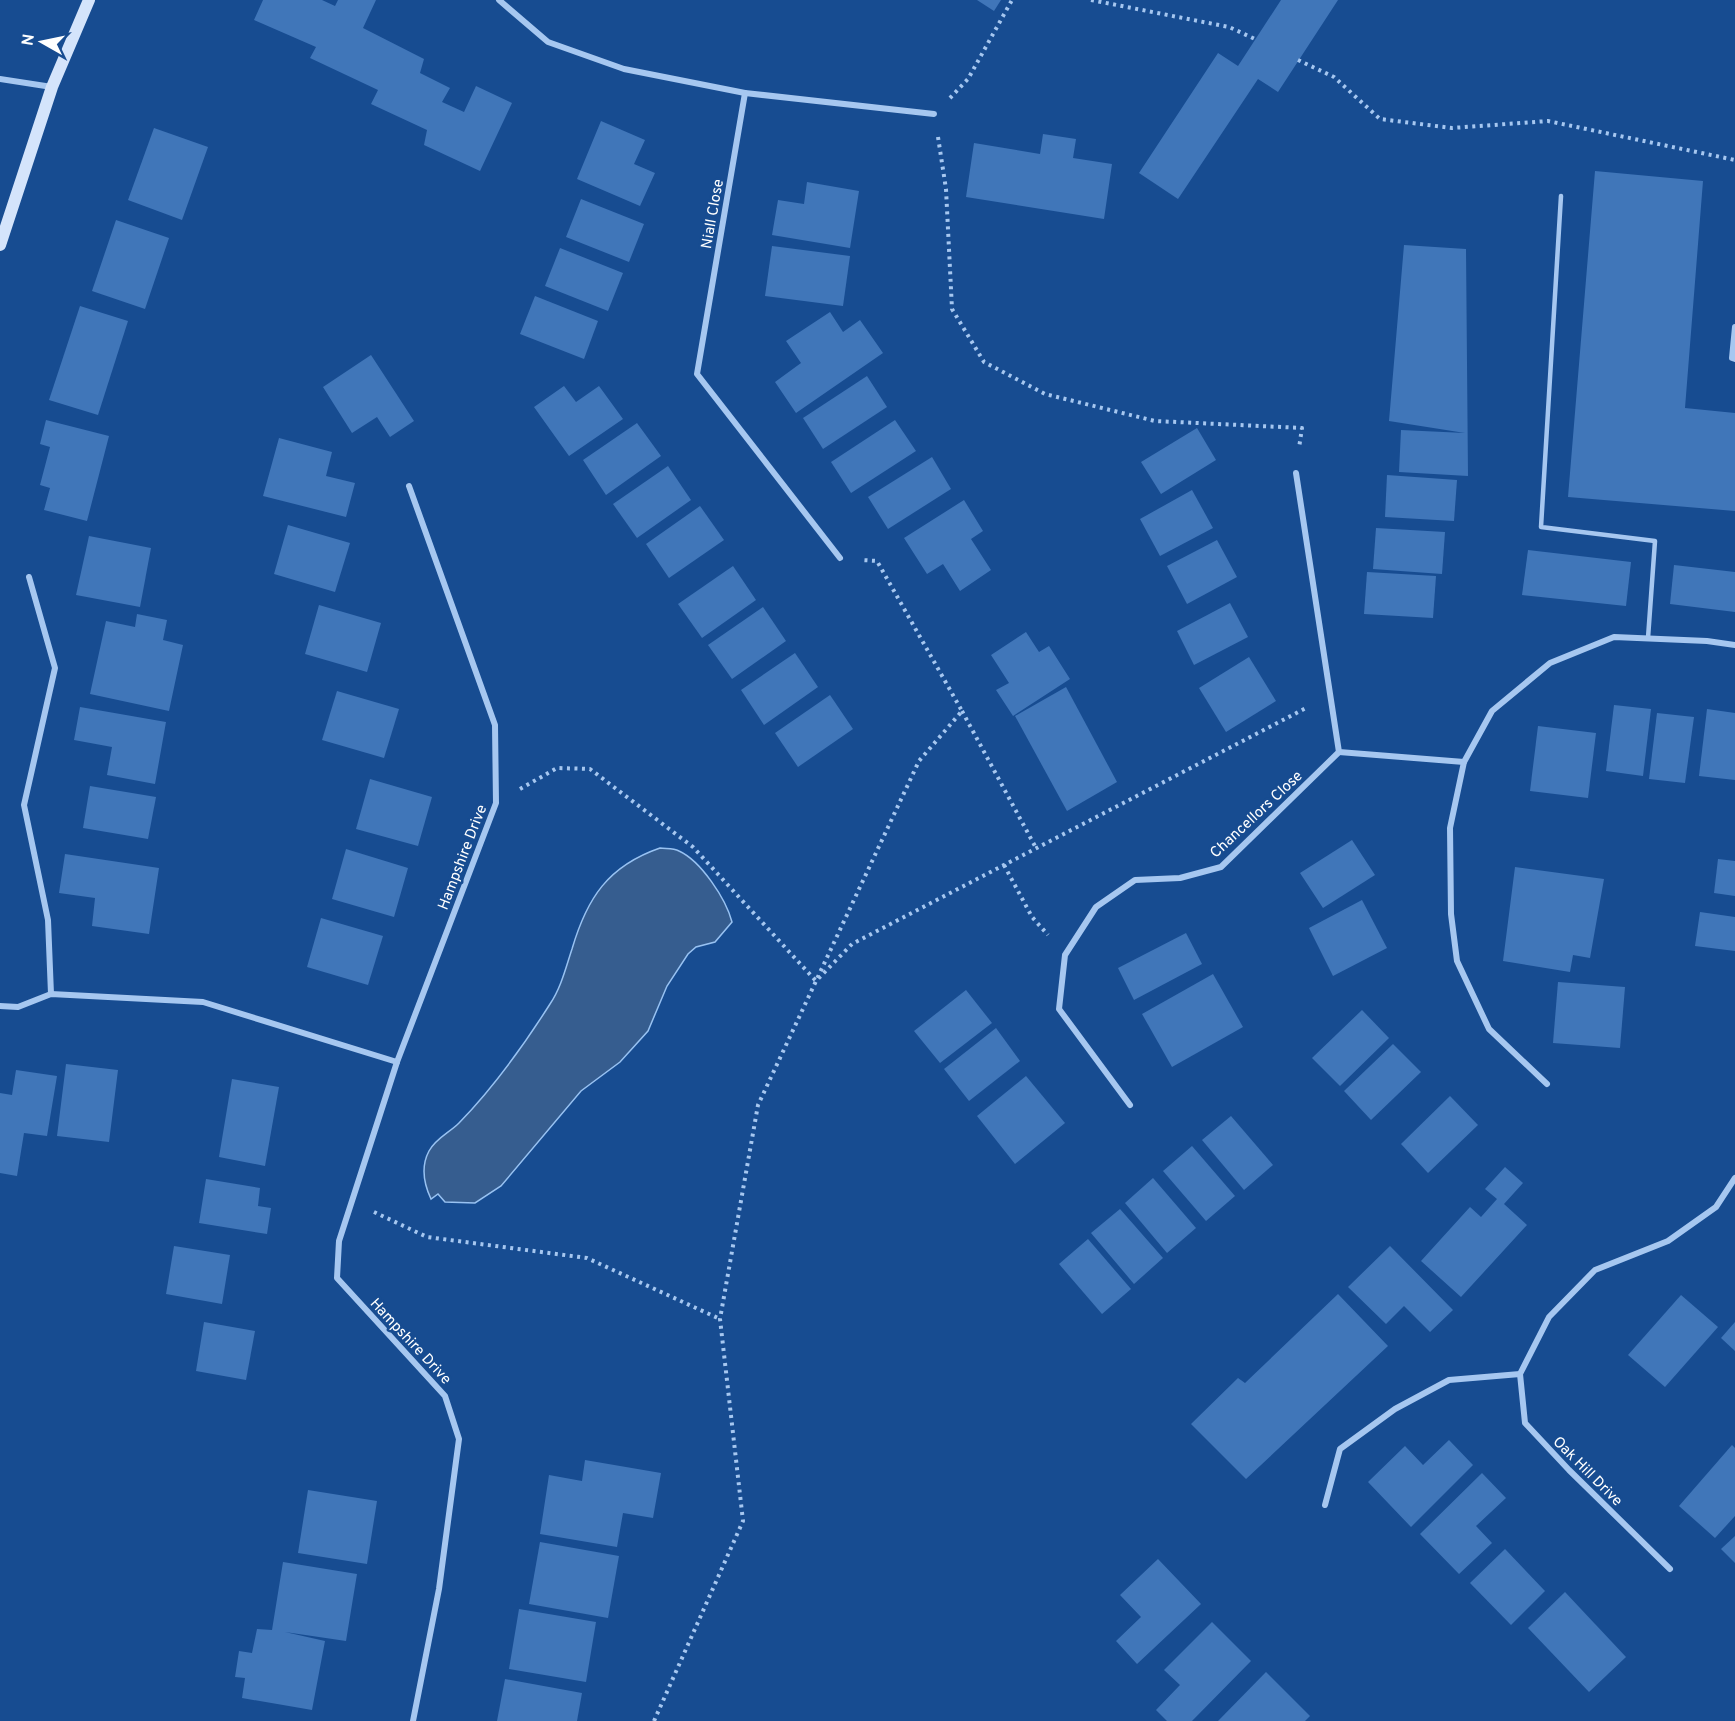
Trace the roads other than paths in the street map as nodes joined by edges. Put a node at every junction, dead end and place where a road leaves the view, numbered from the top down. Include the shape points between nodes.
1 (89, 0) edge
2 (500, 0) edge
3 (0, 79) edge
4 (52, 87) junction
5 (745, 93) junction
6 (934, 114) road end
7 (1561, 196) dead end
8 (0, 245) edge
9 (1735, 327) edge
10 (1735, 359) edge
11 (1296, 473) road end
12 (409, 486) dead end
13 (840, 558) road end
14 (29, 577) dead end
15 (1648, 638) junction
16 (1735, 645) edge
17 (1339, 752) junction
18 (1464, 762) junction
19 (51, 994) junction
20 (0, 1006) edge
21 (398, 1062) junction
22 (1547, 1084) dead end
23 (1130, 1105) dead end
24 (1735, 1178) edge
25 (1521, 1374) junction
26 (1325, 1505) dead end
27 (1670, 1569) dead end
28 (413, 1721) edge

1 - 4 street
2 - 5 street via 548,42 624,69
3 - 4 street
4 - 8 street
5 - 6 street
5 - 13 street, Niall Close via 697,374
7 - 15 lane via 1541,527 1655,541
9 - 10 street
11 - 17 street
12 - 21 street, Hampshire Drive via 495,725 496,803
14 - 19 street via 55,668 24,805 48,920
15 - 16 street
15 - 18 street via 1614,637 1550,663 1492,711
17 - 18 street
17 - 23 street, Chancellors Close via 1221,867 1180,878 1135,880 1096,907 1065,955 1059,1009
18 - 22 street via 1449,828 1451,914 1457,961 1489,1029
19 - 20 street via 18,1007
19 - 21 street via 203,1002
21 - 28 street, Hampshire Drive via 339,1241 337,1278 446,1396 459,1438 439,1589
24 - 25 street via 1716,1207 1668,1241 1595,1270 1549,1317
25 - 26 street via 1449,1380 1395,1408 1340,1449
25 - 27 street, Oak Hill Drive via 1525,1423

